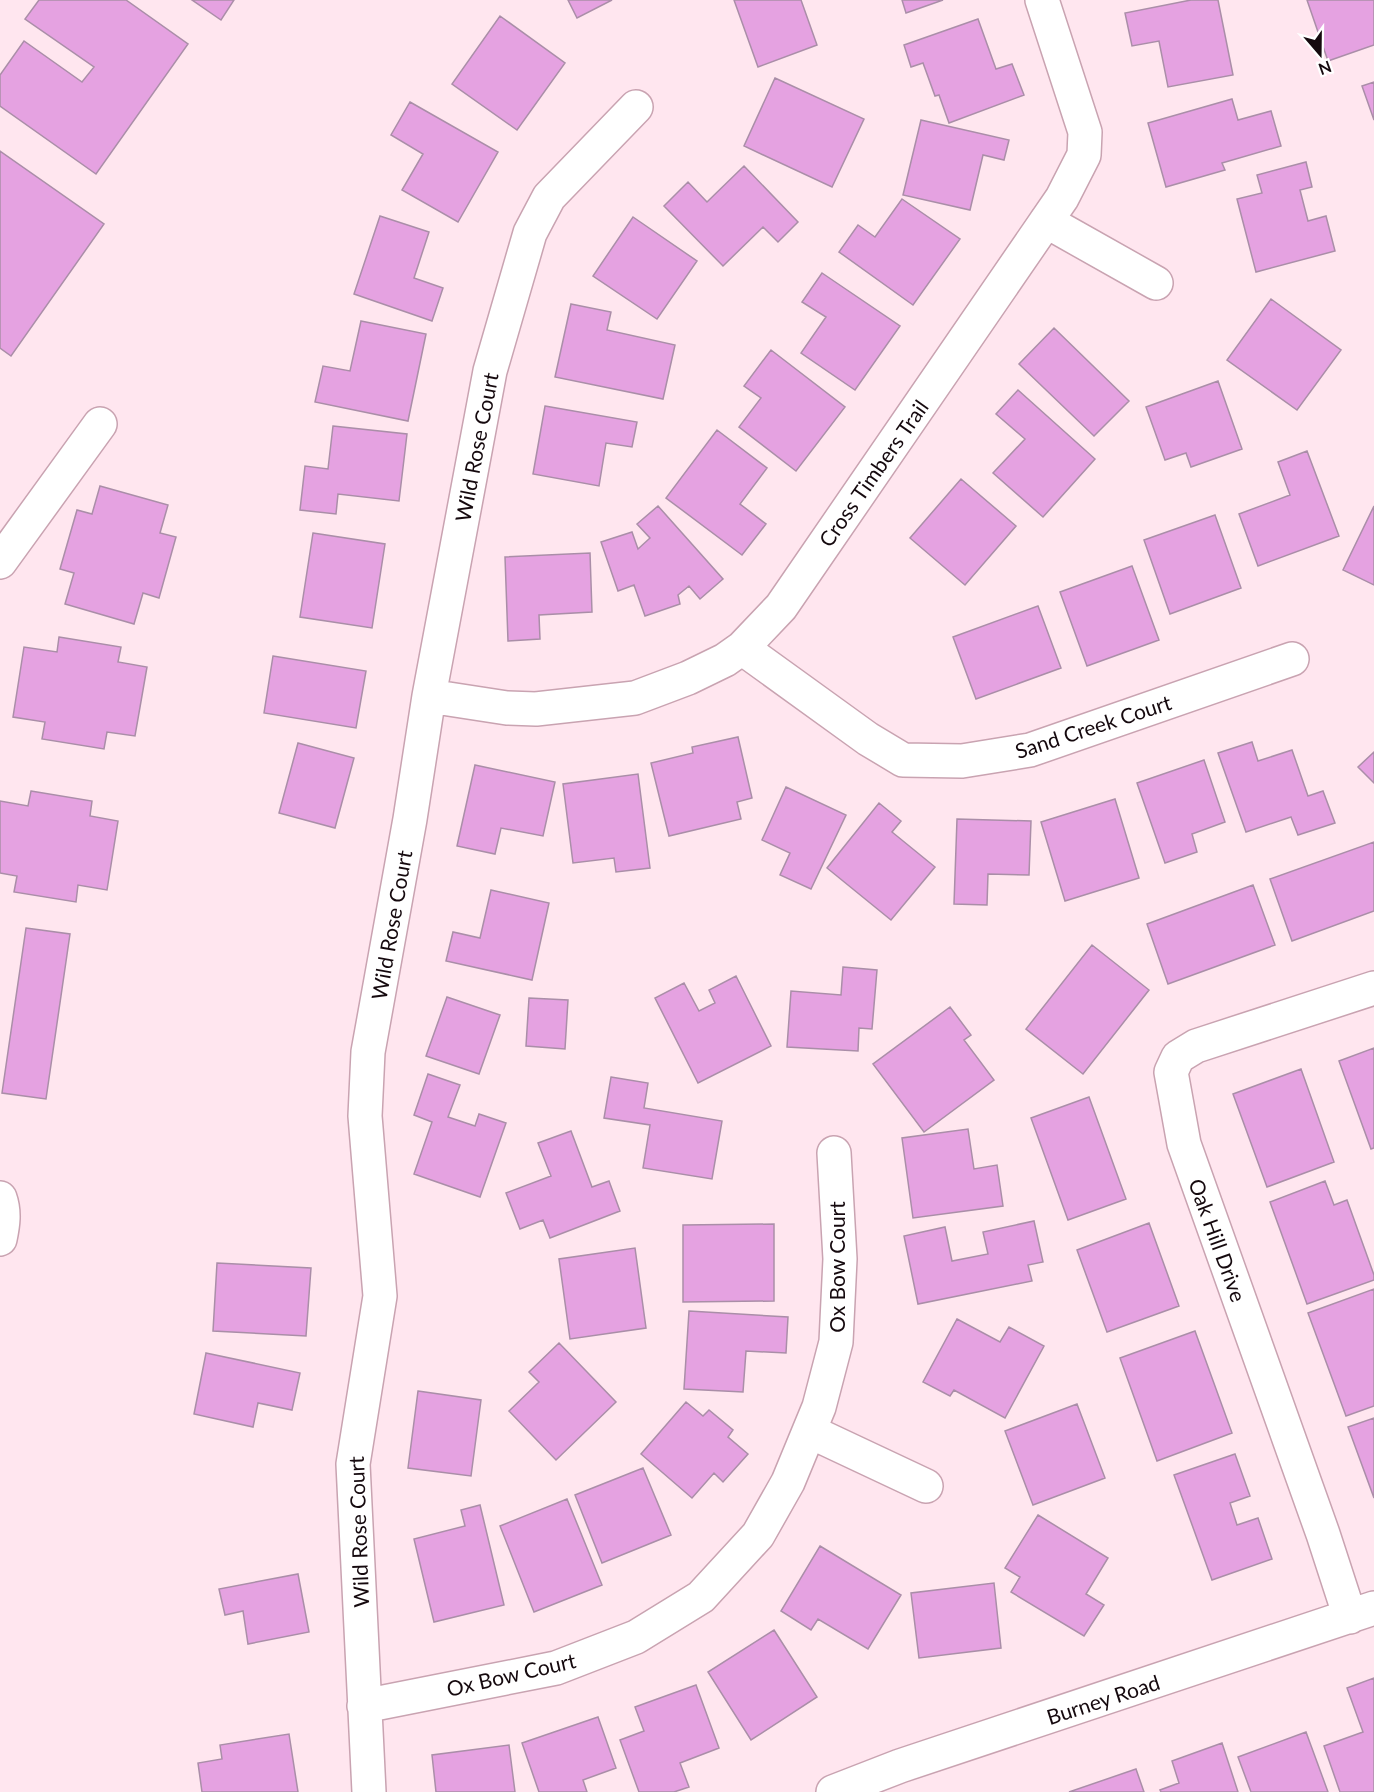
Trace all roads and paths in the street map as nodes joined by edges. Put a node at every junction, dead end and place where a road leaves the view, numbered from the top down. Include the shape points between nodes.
1 (1042, 0) edge
2 (636, 107) dead end
3 (1046, 221) junction
4 (1156, 283) dead end
5 (100, 424) dead end
6 (0, 562) edge
7 (742, 648) junction
8 (1292, 659) dead end
9 (429, 696) junction
10 (1374, 988) edge
11 (834, 1153) dead end
12 (0, 1198) edge
13 (0, 1239) edge
14 (809, 1431) junction
15 (926, 1486) dead end
16 (1362, 1612) edge
17 (364, 1706) junction
18 (905, 1779) edge
19 (369, 1792) edge
20 (833, 1792) edge

1 - 3 street, Cross Timbers Trail via 1085,132 1084,155
2 - 9 street, Wild Rose Court via 549,197 530,233 490,371
3 - 4 street
3 - 7 street, Cross Timbers Trail via 781,607
5 - 6 street
7 - 8 street, Sand Creek Court via 903,760 962,761 1030,750
7 - 9 street, Cross Timbers Trail via 688,678 635,698 536,709
9 - 17 street, Wild Rose Court via 368,1052 365,1116 380,1296 352,1464
10 - 16 street, Oak Hill Drive via 1196,1046 1178,1057 1172,1072 1184,1144 1323,1534
11 - 14 street, Ox Bow Court via 840,1259 836,1342
12 - 13 street
14 - 15 street
14 - 17 street, Ox Bow Court via 788,1482 758,1535 701,1597 636,1637 556,1668
16 - 18 street, Burney Road
17 - 19 street, Wild Rose Court
18 - 20 street, Burney Road

